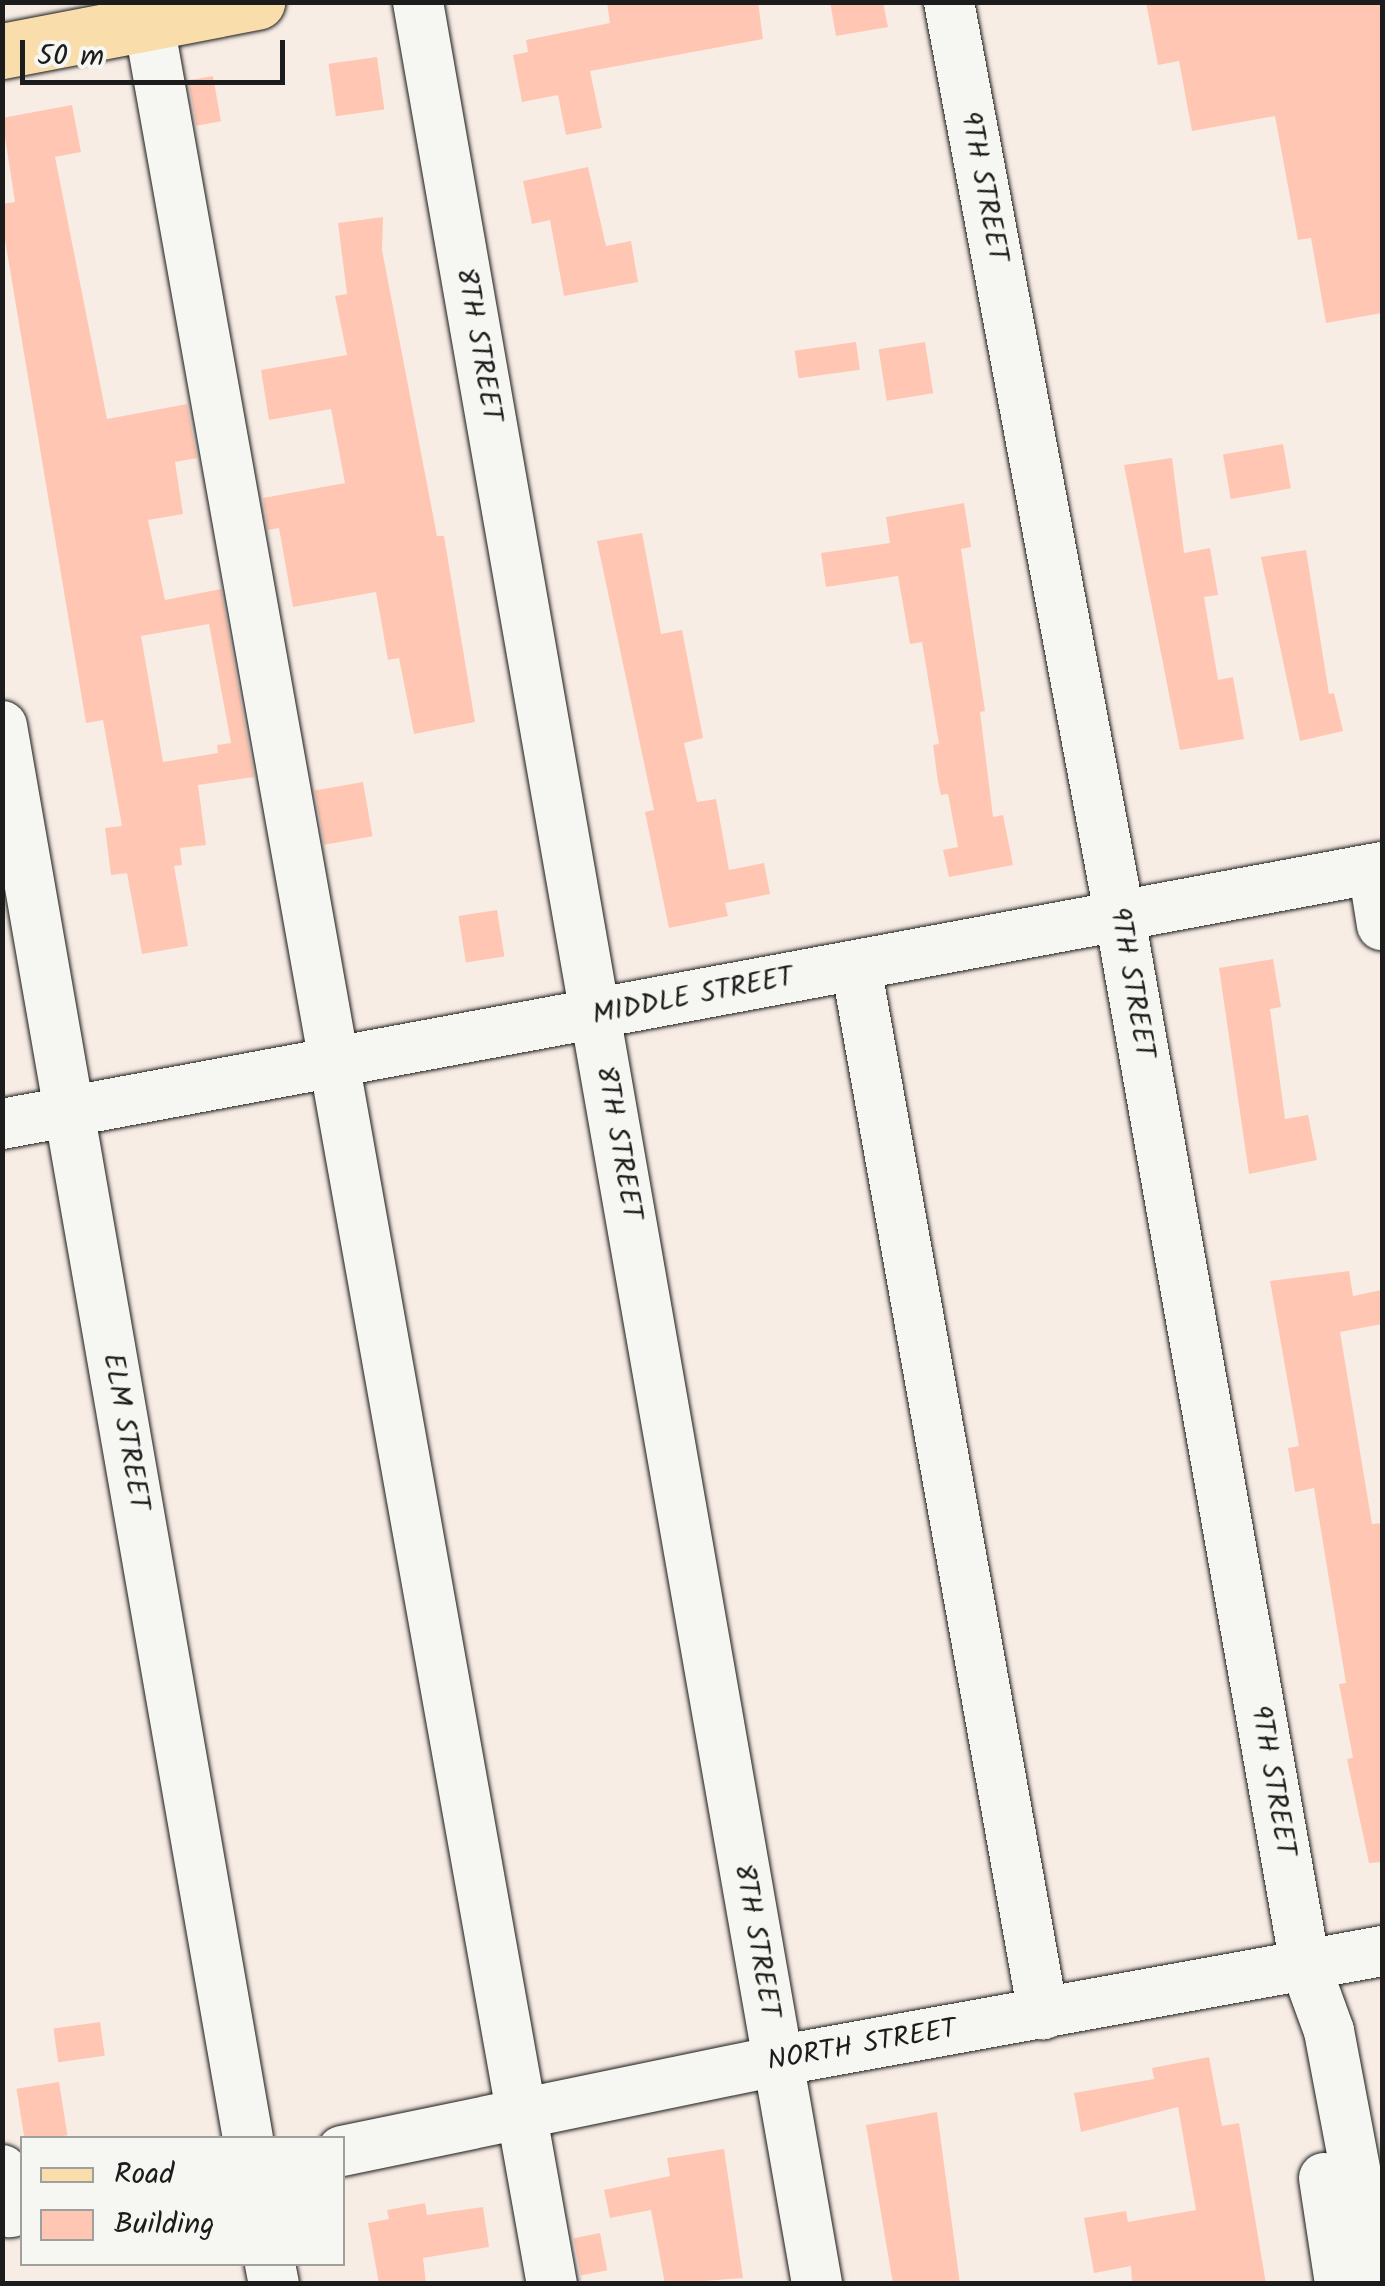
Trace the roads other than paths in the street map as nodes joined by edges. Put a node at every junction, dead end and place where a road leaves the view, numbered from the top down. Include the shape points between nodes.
1 (258, 2) edge
2 (418, 2) edge
3 (949, 2) edge
4 (147, 12) edge
5 (2, 51) edge
6 (2, 726) edge
7 (1378, 868) edge
8 (1120, 918) junction
9 (1382, 924) edge
10 (856, 966) junction
11 (596, 1015) junction
12 (336, 1063) junction
13 (70, 1111) junction
14 (2, 1124) edge
15 (1382, 1951) edge
16 (1305, 1965) junction
17 (1043, 2014) junction
18 (777, 2061) junction
19 (524, 2113) junction
20 (248, 2136) edge
21 (345, 2150) edge
22 (552, 2284) edge
23 (817, 2284) edge
24 (1340, 2284) edge
25 (1377, 2284) edge

1 - 4 main road
2 - 11 street, 8TH STREET
3 - 8 street, 9TH STREET
4 - 5 main road
4 - 12 street
6 - 13 street, ELM STREET
7 - 8 street, MIDDLE STREET
7 - 9 street
8 - 10 street, MIDDLE STREET
8 - 16 street, 9TH STREET
10 - 11 street, MIDDLE STREET
10 - 17 street
11 - 12 street, MIDDLE STREET
11 - 18 street, 8TH STREET
12 - 13 street, MIDDLE STREET
12 - 19 street
13 - 14 street, MIDDLE STREET
13 - 20 street, ELM STREET
15 - 16 street, NORTH STREET
16 - 17 street, NORTH STREET
16 - 24 street, 9TH STREET via 1302,2038
16 - 25 street, 9TH STREET via 1330,2032
17 - 18 street, NORTH STREET
18 - 19 street, NORTH STREET
18 - 23 street, 8TH STREET
19 - 21 street, NORTH STREET
19 - 22 street

